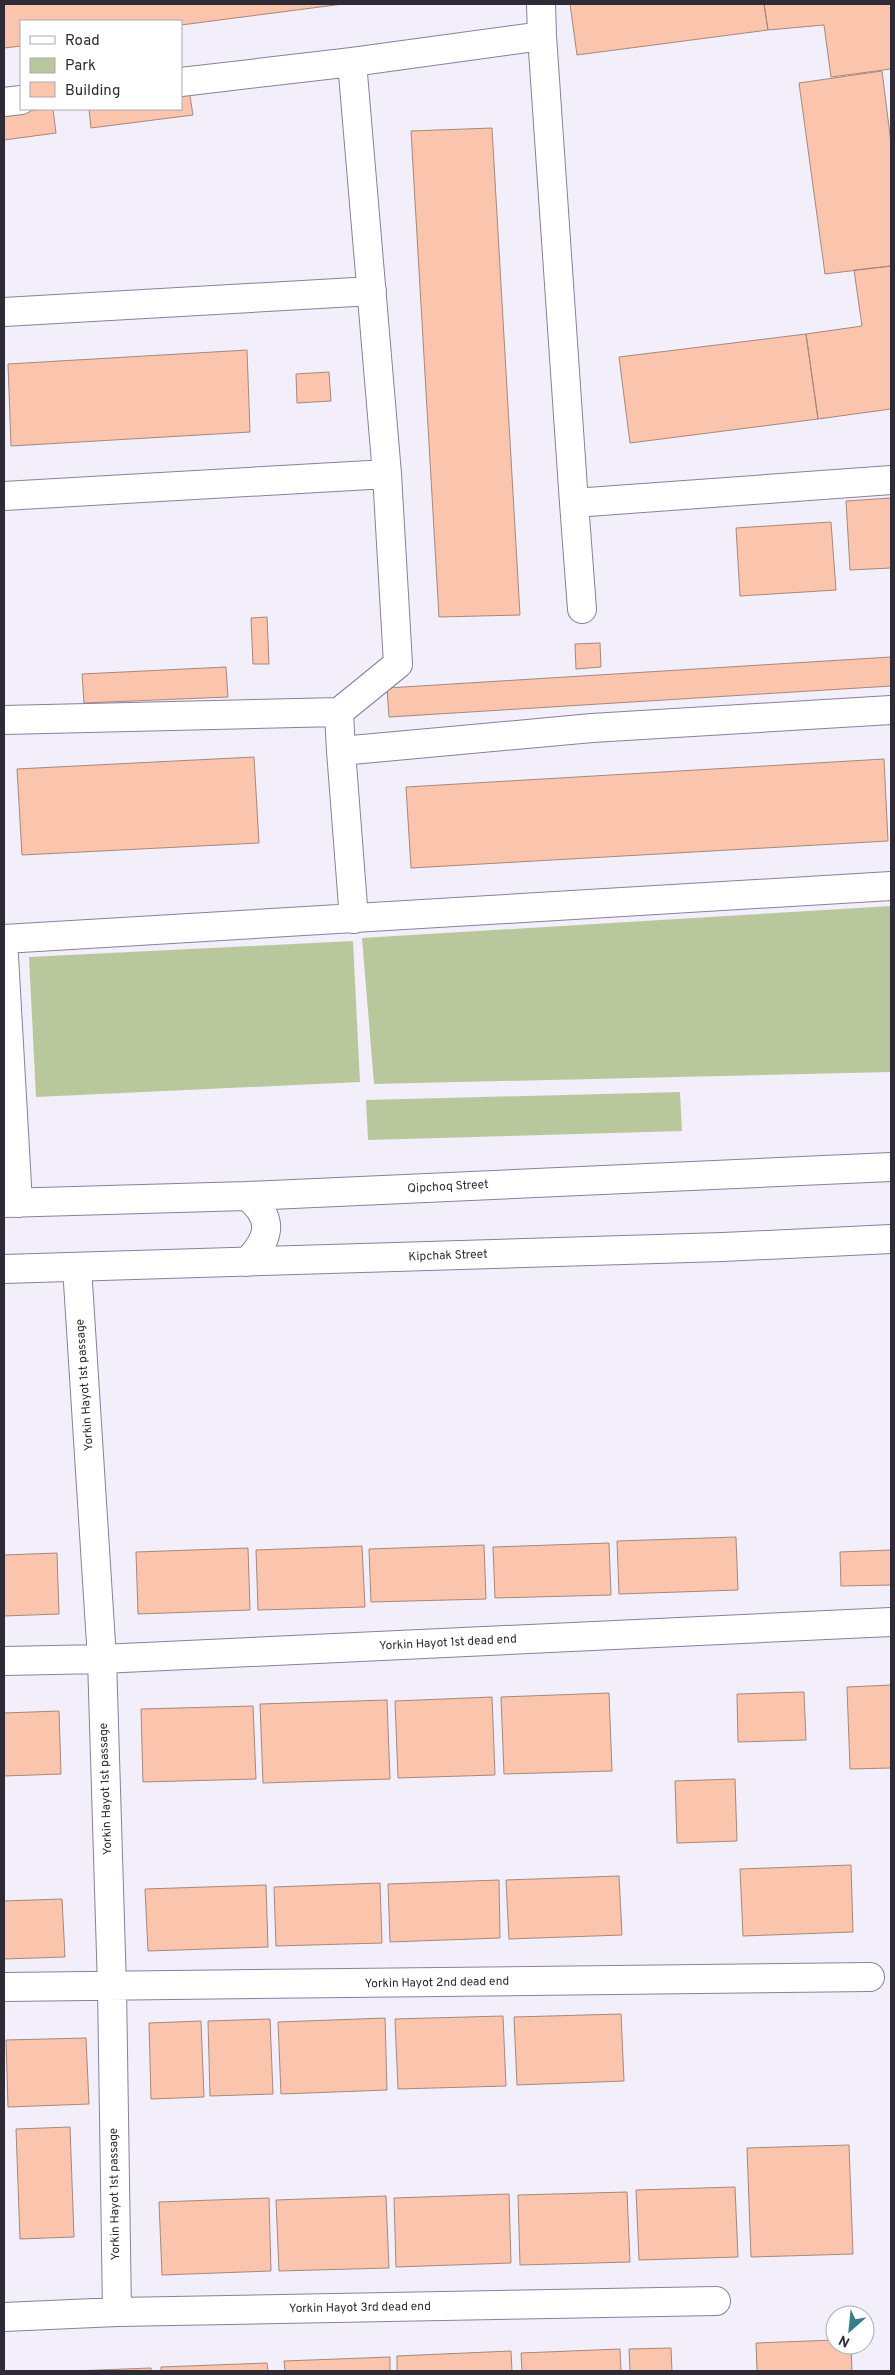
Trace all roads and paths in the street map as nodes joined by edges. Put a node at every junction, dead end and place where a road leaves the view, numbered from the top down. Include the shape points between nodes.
1 (541, 4) edge
2 (542, 36) junction
3 (352, 62) junction
4 (182, 82) edge
5 (20, 100) edge
6 (4, 102) edge
7 (372, 291) junction
8 (4, 312) edge
9 (387, 474) junction
10 (891, 480) edge
11 (4, 496) edge
12 (574, 503) junction
13 (582, 609) dead end
14 (891, 710) edge
15 (338, 712) junction
16 (4, 720) edge
17 (341, 751) junction
18 (891, 886) edge
19 (354, 919) junction
20 (4, 939) edge
21 (4, 956) edge
22 (891, 1167) edge
23 (247, 1196) junction
24 (11, 1203) edge
25 (891, 1239) edge
26 (247, 1262) junction
27 (77, 1267) junction
28 (4, 1269) edge
29 (891, 1622) edge
30 (102, 1659) junction
31 (4, 1661) edge
32 (870, 1977) dead end
33 (4, 1987) edge
34 (112, 1987) junction
35 (716, 2301) dead end
36 (117, 2312) junction
37 (4, 2317) edge

1 - 2 street
2 - 3 street
2 - 12 street
3 - 4 street
3 - 7 street
5 - 6 street
7 - 8 street
7 - 9 street
9 - 11 street
9 - 15 street via 398,664
10 - 12 street
12 - 13 street
14 - 17 street via 592,728
15 - 16 street
15 - 17 street
17 - 19 street
18 - 19 street
19 - 20 street
21 - 24 street
22 - 23 street, Qipchoq Street
23 - 24 street, Qipchoq Street
23 - 26 street via 262,1213 267,1230 261,1247
25 - 26 street, Kipchak Street via 713,1248
26 - 27 street, Kipchak Street
27 - 28 street, Kipchak Street
27 - 30 street, Yorkin Hayot 1st passage
29 - 30 street, Yorkin Hayot 1st dead end
30 - 31 street, Yorkin Hayot 1st dead end
30 - 34 street, Yorkin Hayot 1st passage
32 - 34 street, Yorkin Hayot 2nd dead end
33 - 34 street, Yorkin Hayot 2nd dead end
34 - 36 street, Yorkin Hayot 1st passage
35 - 36 street, Yorkin Hayot 3rd dead end
36 - 37 street, Yorkin Hayot 3rd dead end

